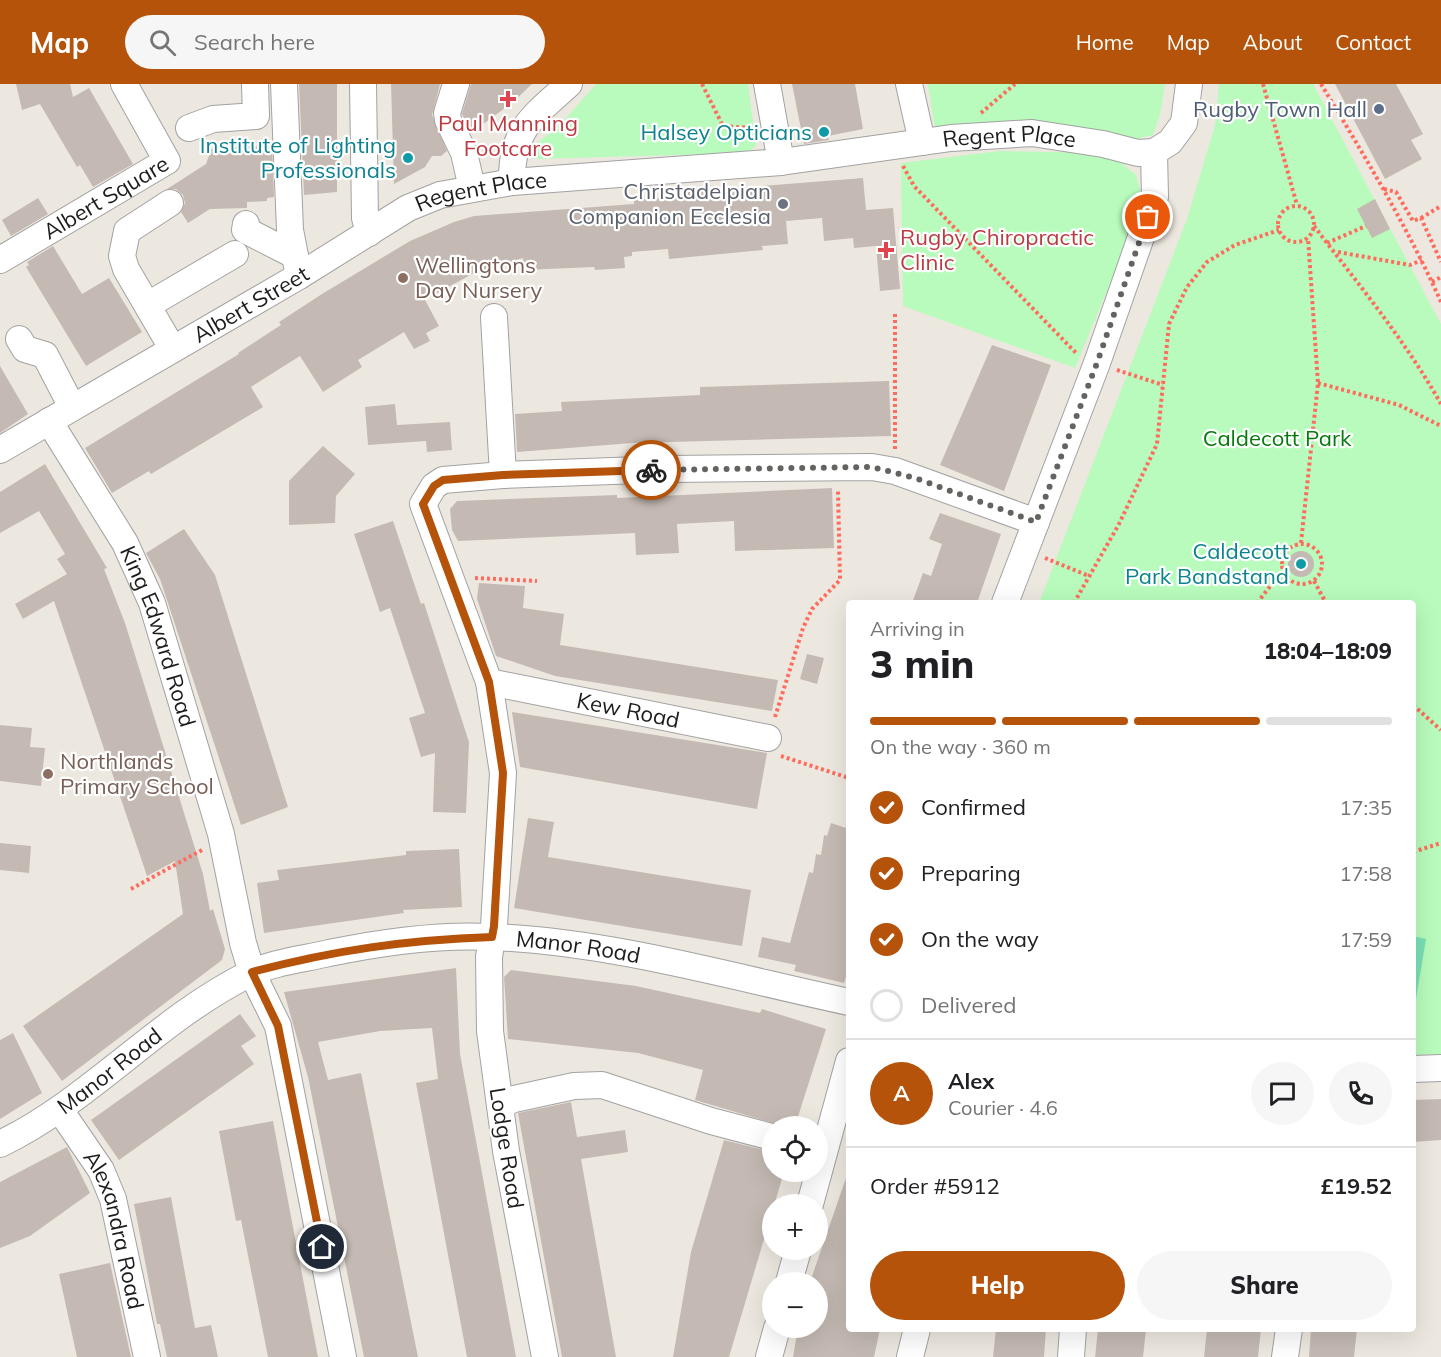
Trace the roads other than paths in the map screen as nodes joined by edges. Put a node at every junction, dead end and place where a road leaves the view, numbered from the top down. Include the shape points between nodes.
1 (124, 84) edge
2 (255, 84) edge
3 (284, 84) edge
4 (363, 84) edge
5 (456, 84) edge
6 (569, 84) edge
7 (766, 84) edge
8 (909, 84) edge
9 (1189, 84) edge
10 (189, 128) dead end
11 (922, 142) junction
12 (1154, 152) junction
13 (779, 155) junction
14 (512, 182) junction
15 (472, 188) junction
16 (170, 203) dead end
17 (246, 224) dead end
18 (369, 233) junction
19 (235, 254) dead end
20 (0, 260) edge
21 (297, 266) junction
22 (148, 305) junction
23 (494, 316) dead end
24 (19, 339) dead end
25 (172, 348) junction
26 (72, 407) junction
27 (49, 421) junction
28 (0, 450) edge
29 (503, 475) junction
30 (1036, 522) junction
31 (1006, 600) edge
32 (489, 682) junction
33 (768, 738) road end
34 (492, 937) junction
35 (252, 972) junction
36 (846, 1001) edge
37 (1441, 1068) edge
38 (1416, 1069) edge
39 (846, 1071) edge
40 (500, 1105) junction
41 (60, 1110) junction
42 (828, 1131) edge
43 (762, 1134) edge
44 (0, 1144) edge
45 (915, 1332) edge
46 (1073, 1332) edge
47 (1289, 1332) edge
48 (774, 1338) edge
49 (147, 1357) edge
50 (343, 1357) edge
51 (545, 1357) edge
52 (769, 1357) edge
53 (910, 1357) edge
54 (1071, 1357) edge
55 (1285, 1357) edge

1 - 20 street, Albert Square via 167,161
2 - 10 street via 256,116 213,119
3 - 21 street
4 - 18 street via 365,218
5 - 15 street via 448,120 464,153
6 - 14 street via 522,130 514,149
7 - 13 street
8 - 11 street
9 - 12 street via 1184,123 1170,142
11 - 12 street, Regent Place via 1032,134 1137,153
11 - 13 street, Regent Place
12 - 30 street via 1155,197
13 - 14 street, Regent Place
14 - 15 street, Regent Place
15 - 18 street, Regent Place via 408,208
16 - 22 street via 127,231 124,243 126,269
17 - 21 street via 245,230
18 - 21 street, Albert Street
19 - 22 street
21 - 25 street, Albert Street
22 - 25 street
23 - 29 street
24 - 26 street via 26,349 45,356
25 - 26 street, Albert Street
26 - 27 street, Albert Street
27 - 28 street, Albert Street
27 - 35 street, King Edward Road via 125,543 152,603 222,842
29 - 30 street, Lodge Road via 872,467 896,471
29 - 32 street, Lodge Road via 443,480 427,494 423,504
30 - 31 street
32 - 33 street, Kew Road
32 - 34 street, Lodge Road via 503,773
34 - 35 street, Manor Road via 418,940 349,949
34 - 36 street, Manor Road via 592,946
34 - 40 street, Lodge Road via 490,1031
35 - 41 street, Manor Road via 170,1024
35 - 50 street, King Edward Road via 278,1026
37 - 38 street
39 - 42 street
40 - 43 street via 574,1086 602,1085
40 - 51 street, Lodge Road
41 - 44 street, Manor Road
41 - 49 street, Alexandra Road via 101,1170 113,1199
45 - 53 street
46 - 54 street
47 - 55 street
48 - 52 street

